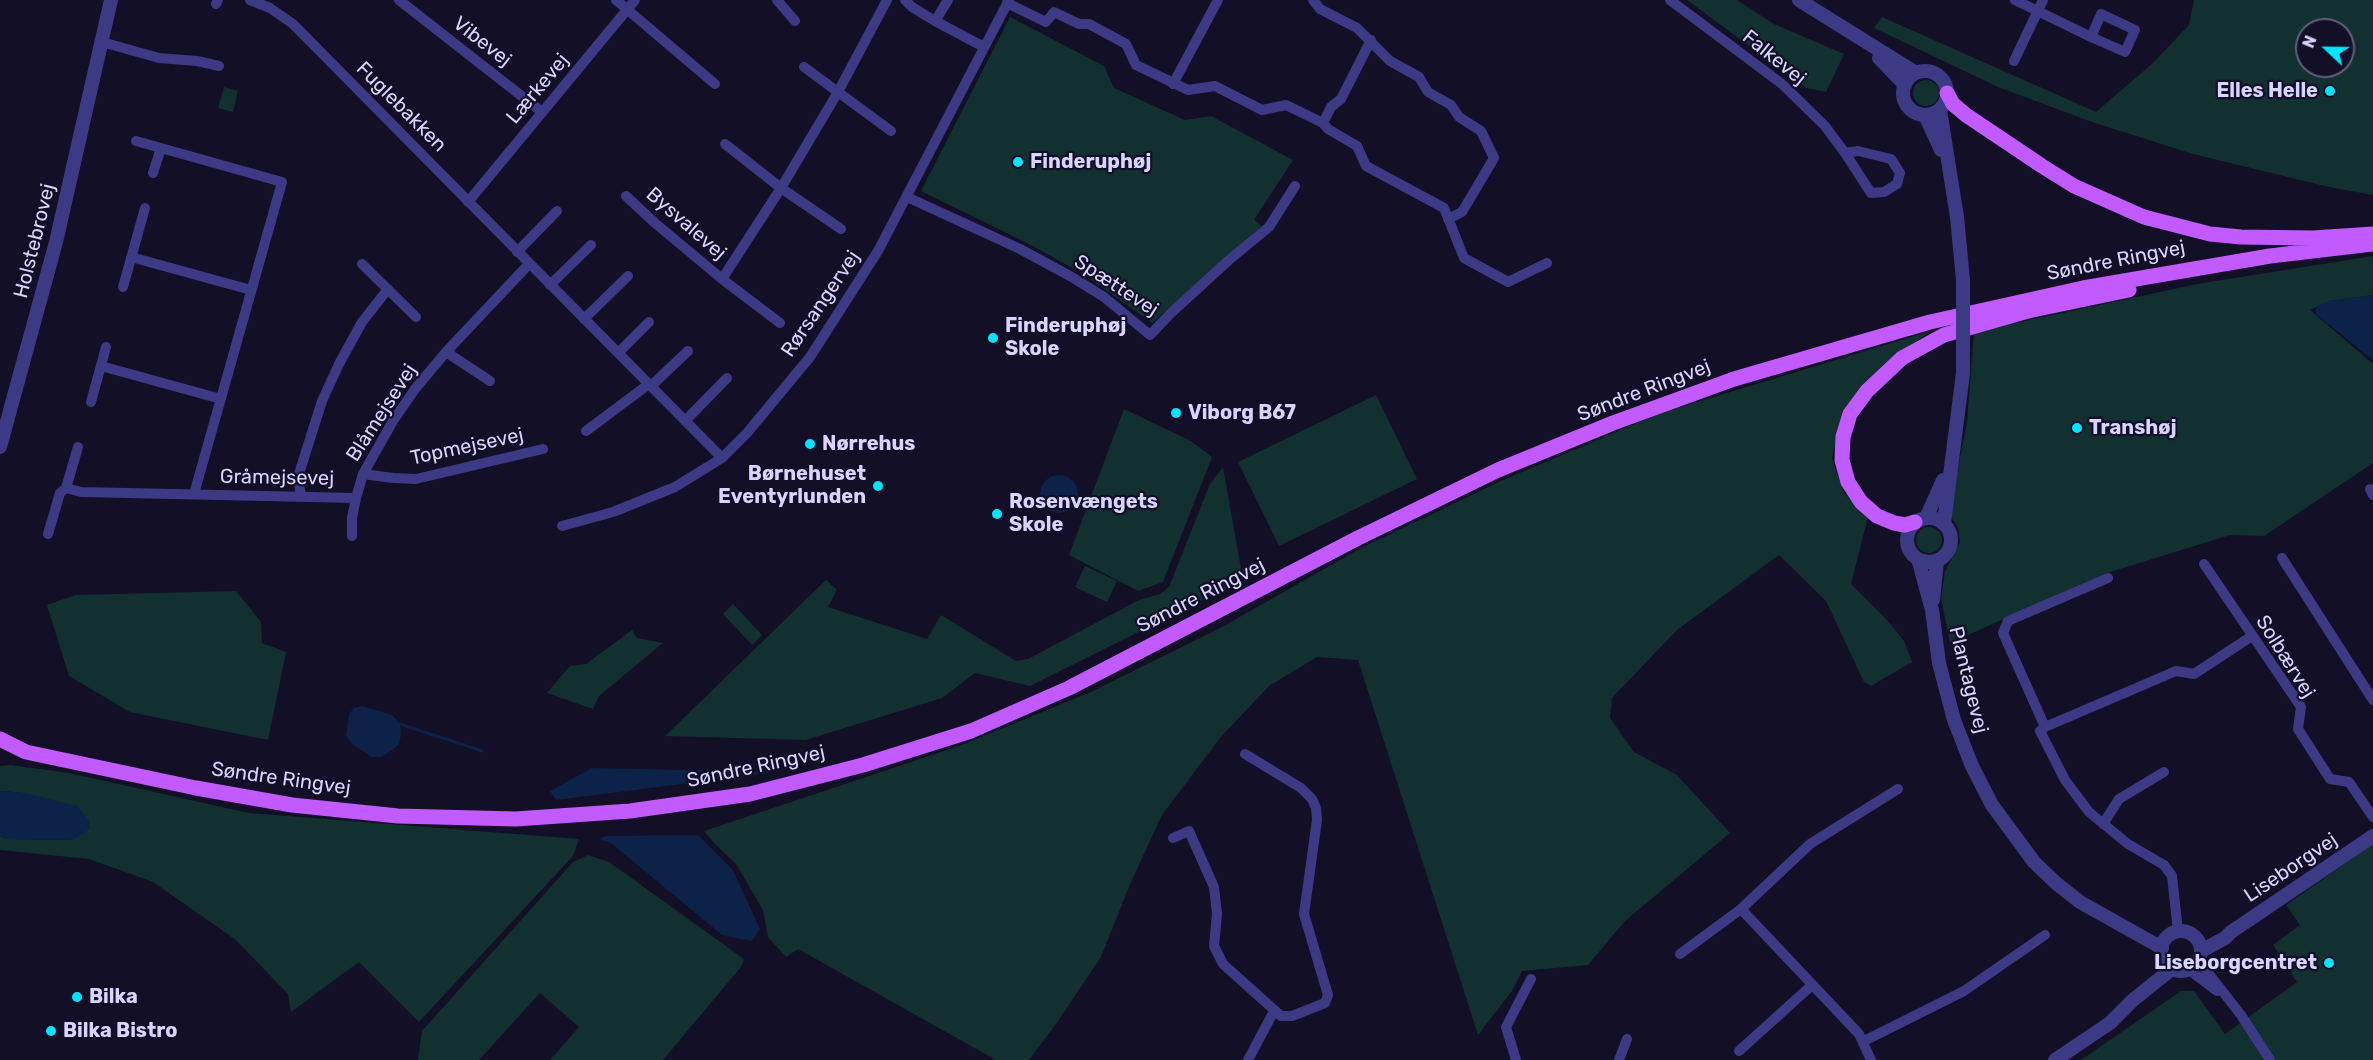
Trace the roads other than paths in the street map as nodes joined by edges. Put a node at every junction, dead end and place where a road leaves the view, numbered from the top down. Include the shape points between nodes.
1 (111, 0) edge
2 (250, 0) edge
3 (399, 0) edge
4 (616, 0) edge
5 (635, 0) edge
6 (777, 0) edge
7 (887, 0) edge
8 (905, 0) edge
9 (948, 0) edge
10 (1218, 0) edge
11 (1313, 0) edge
12 (1670, 0) edge
13 (1799, 0) edge
14 (2015, 0) edge
15 (2043, 0) edge
16 (1008, 1) edge
17 (627, 9) junction
18 (2038, 11) junction
19 (795, 21) dead end
20 (935, 21) junction
21 (2091, 37) dead end
22 (1371, 40) junction
23 (1863, 41) junction
24 (102, 42) junction
25 (984, 47) junction
26 (2014, 61) dead end
27 (219, 66) dead end
28 (804, 67) dead end
29 (1916, 73) junction
30 (715, 84) dead end
31 (1173, 84) junction
32 (1905, 85) junction
33 (838, 92) junction
34 (1947, 93) junction
35 (1940, 110) junction
36 (542, 112) junction
37 (1925, 115) junction
38 (1323, 123) junction
39 (891, 130) dead end
40 (136, 141) dead end
41 (725, 144) dead end
42 (161, 148) junction
43 (1845, 153) junction
44 (1947, 163) junction
45 (153, 173) dead end
46 (1295, 186) dead end
47 (781, 189) junction
48 (626, 196) dead end
49 (907, 197) junction
50 (468, 202) junction
51 (145, 208) dead end
52 (557, 211) dead end
53 (1448, 219) junction
54 (841, 229) dead end
55 (2373, 234) edge
56 (2373, 244) edge
57 (591, 245) dead end
58 (517, 252) junction
59 (131, 257) junction
60 (1547, 263) dead end
61 (362, 264) dead end
62 (529, 264) junction
63 (628, 276) dead end
64 (722, 279) junction
65 (550, 285) junction
66 (123, 287) dead end
67 (388, 289) junction
68 (251, 290) junction
69 (416, 317) dead end
70 (584, 319) junction
71 (649, 322) dead end
72 (780, 323) dead end
73 (106, 347) dead end
74 (688, 351) dead end
75 (446, 352) junction
76 (618, 353) junction
77 (101, 366) junction
78 (726, 378) dead end
79 (490, 381) dead end
80 (650, 385) junction
81 (221, 399) junction
82 (91, 402) dead end
83 (685, 421) junction
84 (586, 431) dead end
85 (0, 447) edge
86 (78, 447) dead end
87 (543, 448) dead end
88 (722, 458) junction
89 (1950, 461) junction
90 (363, 474) junction
91 (66, 488) junction
92 (194, 494) junction
93 (301, 496) junction
94 (356, 498) junction
95 (1921, 520) junction
96 (1944, 524) junction
97 (562, 526) dead end
98 (48, 534) dead end
99 (352, 536) dead end
100 (2282, 558) dead end
101 (1918, 559) junction
102 (1937, 561) junction
103 (2204, 564) dead end
104 (2108, 578) dead end
105 (1932, 610) junction
106 (2252, 636) junction
107 (2373, 700) edge
108 (2045, 727) junction
109 (0, 739) edge
110 (0, 752) edge
111 (26, 752) junction
112 (1245, 754) dead end
113 (2164, 772) dead end
114 (1898, 789) dead end
115 (2373, 817) edge
116 (2103, 824) junction
117 (2373, 836) edge
118 (1173, 838) dead end
119 (1741, 909) junction
120 (2045, 935) dead end
121 (2169, 948) junction
122 (1680, 954) dead end
123 (2196, 955) junction
124 (1531, 979) dead end
125 (1812, 985) junction
126 (1275, 1011) junction
127 (1627, 1039) dead end
128 (1864, 1041) junction
129 (1739, 1051) dead end
130 (1248, 1060) edge
131 (1516, 1060) edge
132 (1618, 1060) edge
133 (1871, 1060) edge
134 (2055, 1060) edge
135 (2270, 1060) edge

1 - 24 street, Holstebrovej
2 - 50 street, Fuglebakken via 293,24
3 - 36 street, Vibevej
4 - 17 street
5 - 17 street, Lærkevej
6 - 19 street
7 - 33 street, Bysvalevej
8 - 20 street
9 - 20 street
10 - 31 street
11 - 22 street via 1320,9
12 - 43 street, Falkevej via 1782,84 1825,126
13 - 23 street
14 - 18 street
15 - 18 street
16 - 25 street, Rørsangervej
16 - 31 street via 1046,22 1054,12 1079,24 1089,24 1126,44 1136,64
17 - 30 street
17 - 36 street, Lærkevej
18 - 21 street
18 - 26 street
20 - 25 street
22 - 38 street via 1341,99 1331,107
22 - 53 street via 1390,61 1419,77 1428,92 1451,105 1480,131 1494,159 1462,212
23 - 29 street
23 - 32 street
24 - 27 street via 159,58
24 - 85 street, Holstebrovej via 56,242
25 - 49 street, Rørsangervej
28 - 33 street
29 - 32 street
29 - 34 street via 1928,71 1940,76
31 - 38 street via 1188,90 1215,86 1262,110 1286,105
32 - 37 street via 1907,105
33 - 39 street
33 - 47 street, Bysvalevej
34 - 35 street
34 - 55 main road via 1966,115 2042,166 2082,190 2144,217 2210,234 2241,237
35 - 37 street
35 - 44 street
36 - 50 street, Lærkevej
37 - 44 street
38 - 53 street via 1357,146 1366,166 1444,208
40 - 42 street, Gråmejsevej
41 - 47 street
42 - 45 street
42 - 68 street, Gråmejsevej via 282,182
43 - 43 street, Falkevej via 1858,151 1891,159 1900,174 1897,184 1884,192 1871,193
44 - 89 street, bridge via 1963,280 1962,373
46 - 49 street, Spættevej via 1269,227 1150,335 1104,297 1070,276
47 - 54 street
47 - 64 street, Bysvalevej
48 - 64 street, Bysvalevej
49 - 88 street, Rørsangervej via 878,251 810,357 747,434
50 - 58 street, Fuglebakken
51 - 59 street
52 - 58 street
53 - 60 street via 1464,258 1508,282
56 - 95 main road via 2028,311 1951,333 1915,350 1888,369 1858,402 1846,426 1842,460 1848,482 1861,502 1885,520 1905,525
56 - 111 main road, Søndre Ringvej via 2270,256 2072,290 1930,322 1734,379 1498,470 1069,688 982,726 863,765 750,794 630,812 516,819 398,816 228,794
57 - 65 street
58 - 62 street, Fuglebakken
59 - 66 street
59 - 68 street
61 - 67 street
62 - 65 street, Fuglebakken
62 - 75 street, Blåmejsevej
63 - 70 street
64 - 72 street, Bysvalevej
65 - 70 street, Fuglebakken
67 - 69 street
67 - 93 street via 362,322 322,401 298,477
68 - 81 street, Gråmejsevej
70 - 76 street, Fuglebakken
71 - 76 street
73 - 77 street
74 - 80 street
75 - 79 street
75 - 90 street, Blåmejsevej via 415,389
76 - 80 street, Fuglebakken
77 - 81 street
77 - 82 street
78 - 83 street
80 - 83 street, Fuglebakken
80 - 84 street
81 - 92 street, Gråmejsevej
83 - 88 street, Fuglebakken
86 - 91 street
87 - 90 street, Topmejsevej via 416,478
88 - 97 street, Rørsangervej via 675,487 613,512
89 - 95 street via 1938,495
89 - 96 street
90 - 94 street, Blåmejsevej
91 - 92 street, Gråmejsevej via 81,492
91 - 98 street via 60,493
92 - 93 street, Gråmejsevej
93 - 94 street, Gråmejsevej
94 - 99 street, Gråmejsevej
95 - 96 street via 1935,519
95 - 101 street via 1907,534 1907,544
96 - 102 street via 1951,544
100 - 107 street
101 - 102 street
101 - 105 street, Plantagevej
102 - 105 street, Plantagevej
103 - 106 street, Solbærvej
104 - 108 street via 2008,621 2003,633
105 - 121 street, Plantagevej via 1939,663 1954,720 1992,805 2034,862 2080,902
106 - 108 street via 2194,674 2176,671
106 - 115 street, Solbærvej via 2301,706 2298,729 2331,779 2349,782
108 - 116 street via 2040,731 2065,780
109 - 111 main road, Søndre Ringvej
110 - 111 main road, Søndre Ringvej
112 - 126 street via 1301,788 1312,799 1317,820 1304,914 1328,995 1325,1002 1292,1016 1281,1016
113 - 116 street via 2119,799
114 - 119 street via 1810,844
116 - 121 street via 2164,865 2172,876
117 - 123 street, Liseborgvej
118 - 126 street via 1189,831 1214,887 1217,956
119 - 122 street
119 - 125 street
120 - 128 street via 1964,990
121 - 123 street
121 - 123 street via 2191,933
121 - 134 street via 2133,1000 2110,1023
123 - 135 street
124 - 131 street via 1506,1026
125 - 128 street
125 - 129 street
126 - 130 street
127 - 132 street
128 - 133 street

